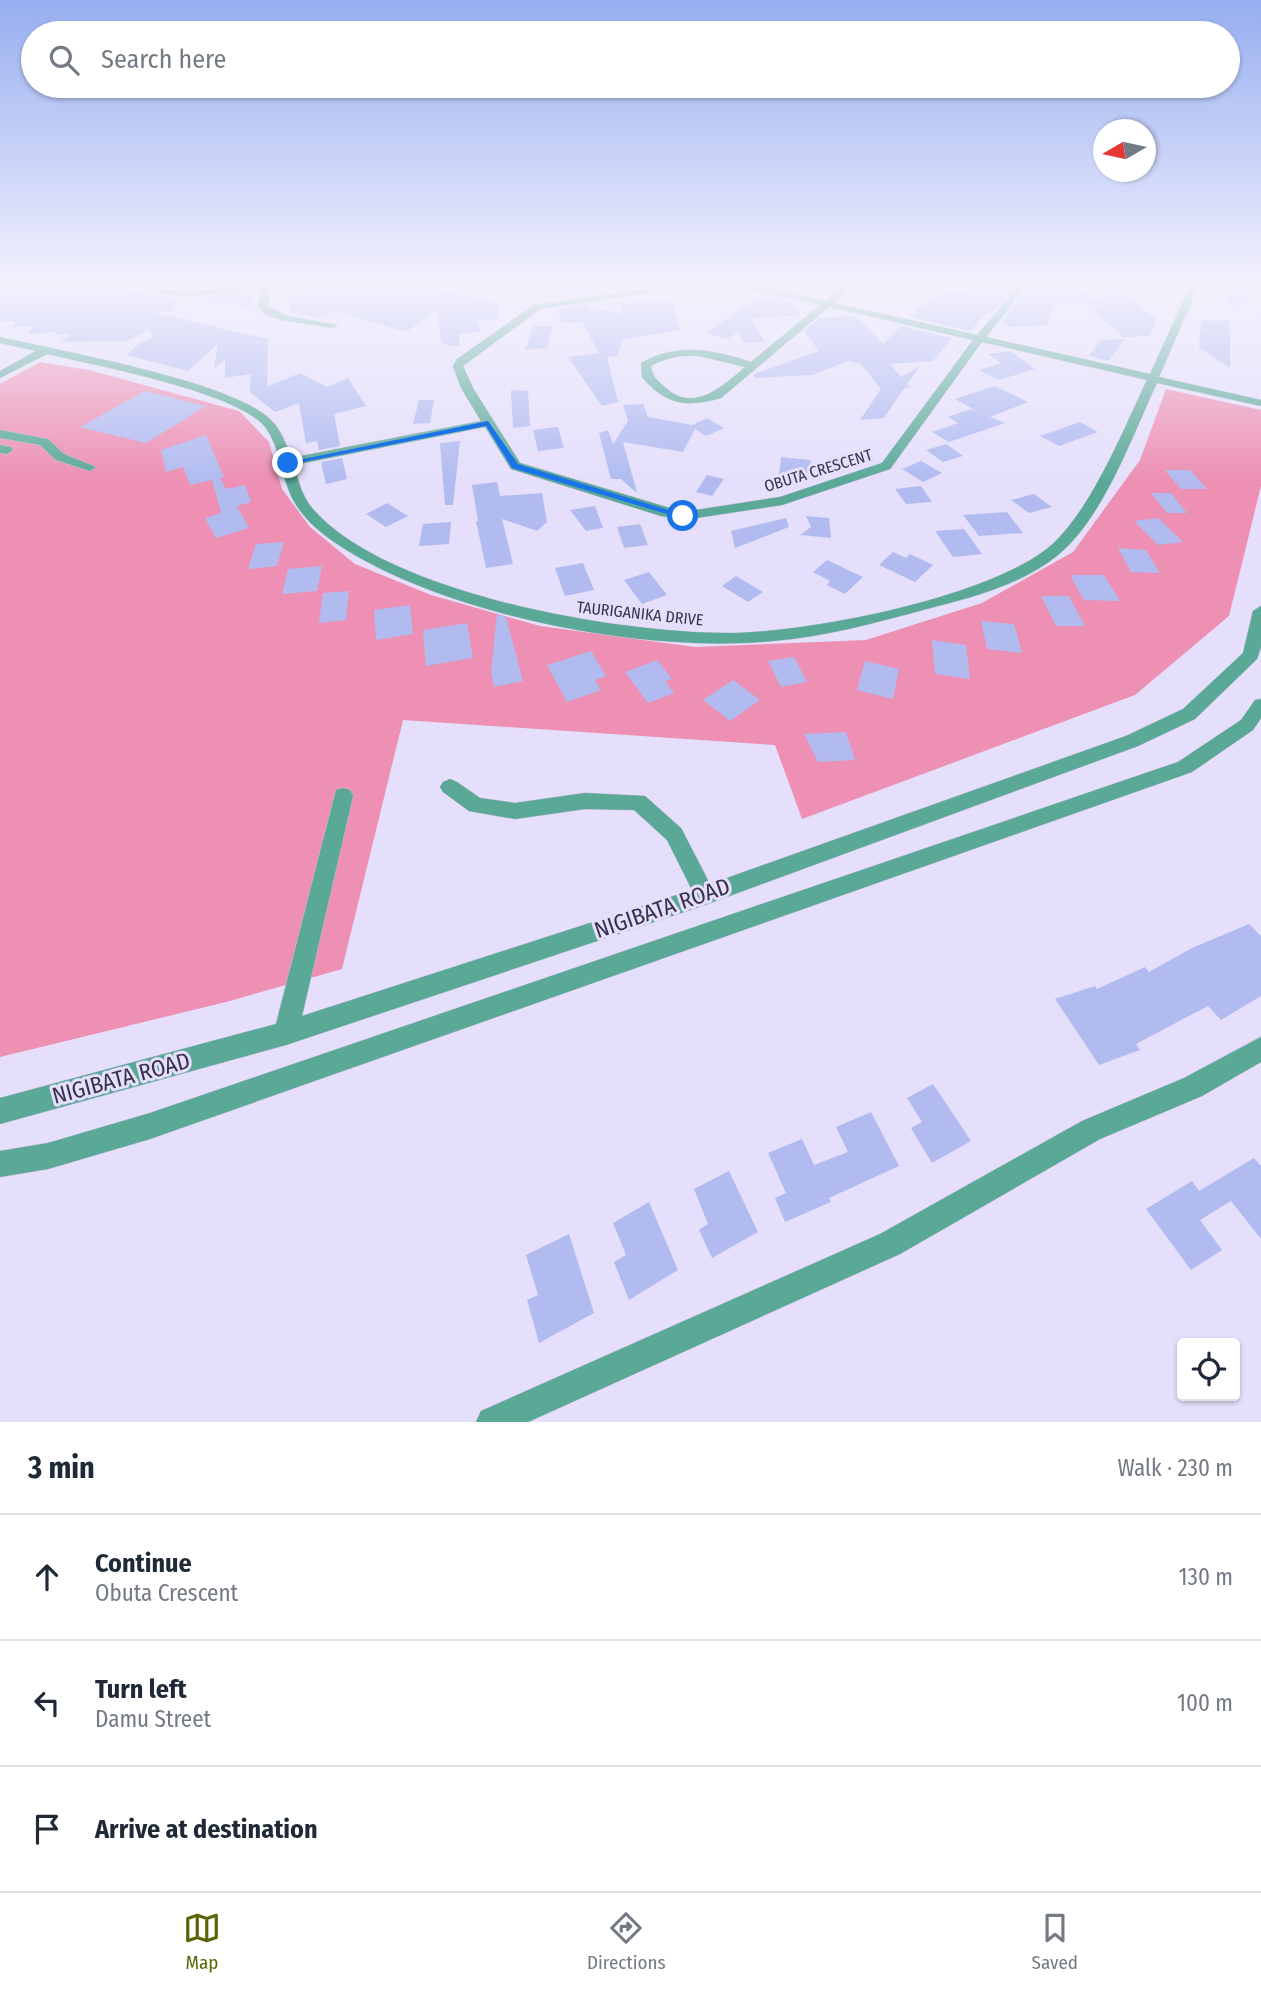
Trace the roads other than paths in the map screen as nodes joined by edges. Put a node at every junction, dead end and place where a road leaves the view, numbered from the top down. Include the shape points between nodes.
1 (34, 348) edge
2 (479, 348) edge
3 (774, 348) edge
4 (972, 348) edge
5 (1020, 348) edge
6 (1167, 348) edge
7 (45, 351) junction
8 (754, 366) junction
9 (0, 375) edge
10 (1154, 379) junction
11 (1261, 403) edge
12 (488, 423) junction
13 (0, 433) edge
14 (288, 463) junction
15 (90, 467) dead end
16 (1261, 611) edge
17 (1261, 705) edge
18 (450, 787) dead end
19 (343, 796) dead end
20 (705, 895) junction
21 (286, 1033) junction
22 (1261, 1049) edge
23 (0, 1111) edge
24 (0, 1164) edge
25 (492, 1422) edge

1 - 7 street, TAURIGANIKA DRIVE
2 - 12 street, OBUTA CRESCENT via 461,361 460,371
3 - 8 street
4 - 12 street, OBUTA CRESCENT via 886,466 782,501 683,516 666,513 515,466
5 - 10 street, OBUTA CRESCENT
6 - 10 street, TAURIGANIKA DRIVE
7 - 9 street
7 - 14 street, TAURIGANIKA DRIVE via 185,386 256,411 269,423
8 - 8 street via 707,352 667,356 645,365 647,377 667,395 699,401 717,396
10 - 11 street, OBUTA CRESCENT
10 - 14 street, TAURIGANIKA DRIVE via 1091,505 1052,553 988,588 894,613 775,636 640,634 501,607 430,584 373,560 318,522 296,495
12 - 14 street
13 - 15 street via 44,442 60,457
16 - 20 street, NIGIBATA ROAD via 1251,655 1189,714 1132,741
17 - 24 street, NIGIBATA ROAD via 1247,725 1185,767 150,1126 48,1156
18 - 20 street via 476,805 515,811 585,801 638,802 674,834
19 - 21 street
20 - 21 street, NIGIBATA ROAD
21 - 23 street, NIGIBATA ROAD
22 - 25 street via 1193,1087 1091,1130 890,1244

